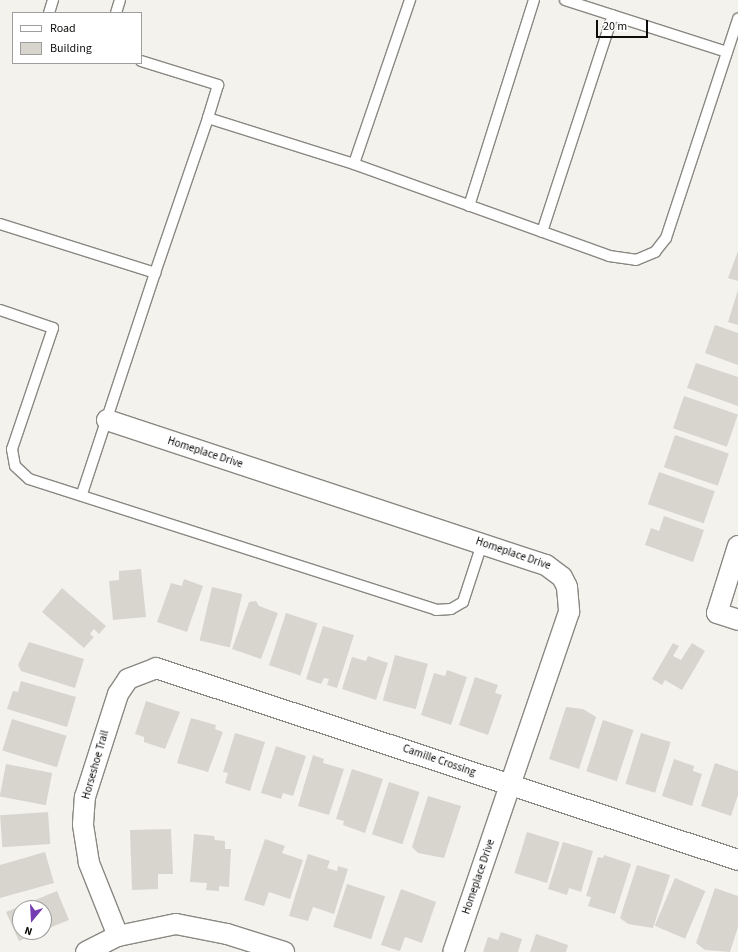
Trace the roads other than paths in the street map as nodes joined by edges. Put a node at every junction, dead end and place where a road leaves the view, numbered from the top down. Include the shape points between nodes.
1 (53, 0) edge
2 (120, 0) edge
3 (410, 0) edge
4 (534, 0) edge
5 (566, 0) edge
6 (49, 12) edge
7 (116, 12) edge
8 (613, 15) junction
9 (738, 19) edge
10 (727, 52) junction
11 (142, 61) edge
12 (208, 118) junction
13 (354, 164) junction
14 (469, 206) junction
15 (0, 224) edge
16 (542, 232) junction
17 (155, 273) junction
18 (0, 310) edge
19 (107, 420) junction
20 (82, 494) junction
21 (482, 544) junction
22 (738, 546) edge
23 (738, 620) edge
24 (140, 672) joint
25 (511, 785) junction
26 (738, 860) edge
27 (118, 936) junction
28 (86, 952) edge
29 (284, 952) edge
30 (453, 952) edge

1 - 6 lane
2 - 7 lane
3 - 13 lane
4 - 14 lane
5 - 8 lane
8 - 10 lane
8 - 16 lane
9 - 10 lane
10 - 16 lane via 666,238 656,252 636,260 609,256
11 - 12 lane via 218,85
12 - 13 lane
12 - 17 lane
13 - 14 lane
14 - 16 lane
15 - 17 lane
17 - 19 lane
18 - 20 lane via 53,328 12,449 14,466 29,479
19 - 20 lane
19 - 21 street, Homeplace Drive
20 - 21 lane via 436,610 451,609 463,602
21 - 25 street, Homeplace Drive via 555,569 567,587 569,597 569,612
22 - 23 street via 717,614
24 - 25 street, Camille Crossing via 156,668 172,671
24 - 27 street, Horseshoe Trail via 128,679 118,694 85,797 83,824 89,863
25 - 26 street, Camille Crossing
25 - 30 street, Homeplace Drive
27 - 28 street
27 - 29 street via 176,924 227,934

